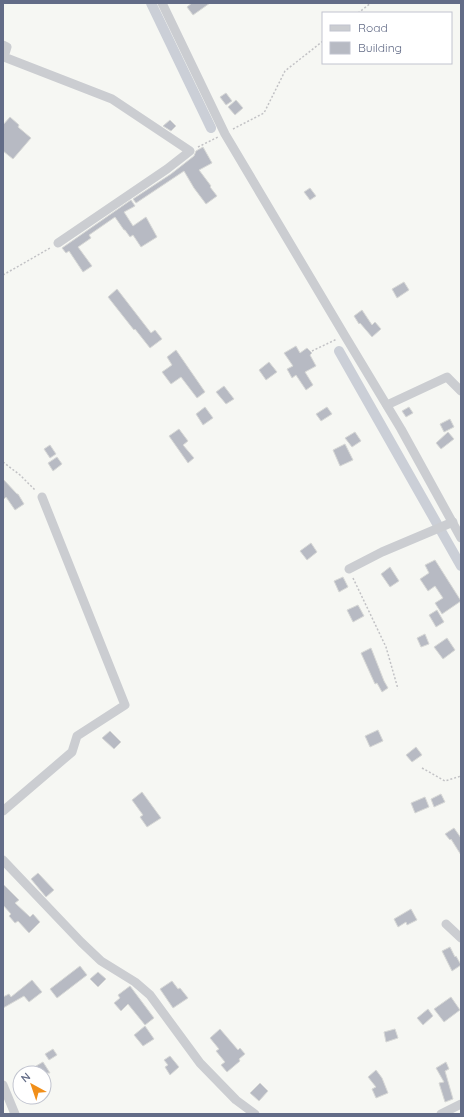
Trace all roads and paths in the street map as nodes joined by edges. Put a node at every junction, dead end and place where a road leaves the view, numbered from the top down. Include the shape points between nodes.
1 (162, 3) edge
2 (371, 3) edge
3 (359, 12) edge
4 (322, 42) edge
5 (3, 45) edge
6 (225, 134) junction
7 (190, 151) junction
8 (58, 243) joint
9 (3, 275) edge
10 (345, 336) junction
11 (312, 351) dead end
12 (461, 391) edge
13 (387, 406) junction
14 (3, 462) edge
15 (42, 497) joint
16 (452, 522) junction
17 (461, 538) edge
18 (349, 569) joint
19 (398, 688) dead end
20 (422, 768) dead end
21 (461, 776) edge
22 (3, 811) edge
23 (3, 860) edge
24 (446, 924) dead end
25 (461, 938) edge
26 (3, 1085) edge
27 (461, 1104) edge
28 (15, 1114) edge
29 (255, 1114) edge
30 (441, 1114) edge

1 - 6 street
2 - 3 path
4 - 6 path via 285,71 264,113
5 - 7 street via 7,47 4,57 112,99
6 - 7 path
6 - 10 street
7 - 8 street
8 - 9 path
10 - 11 path
10 - 13 street
12 - 13 street via 448,377
13 - 16 street
14 - 15 path
15 - 22 street via 125,705 77,736 72,752
16 - 17 street
16 - 18 street
18 - 19 path via 386,647
20 - 21 path via 445,781
23 - 29 street via 101,961 135,982 150,995 200,1063 236,1100
24 - 25 street
26 - 28 street
27 - 30 street

